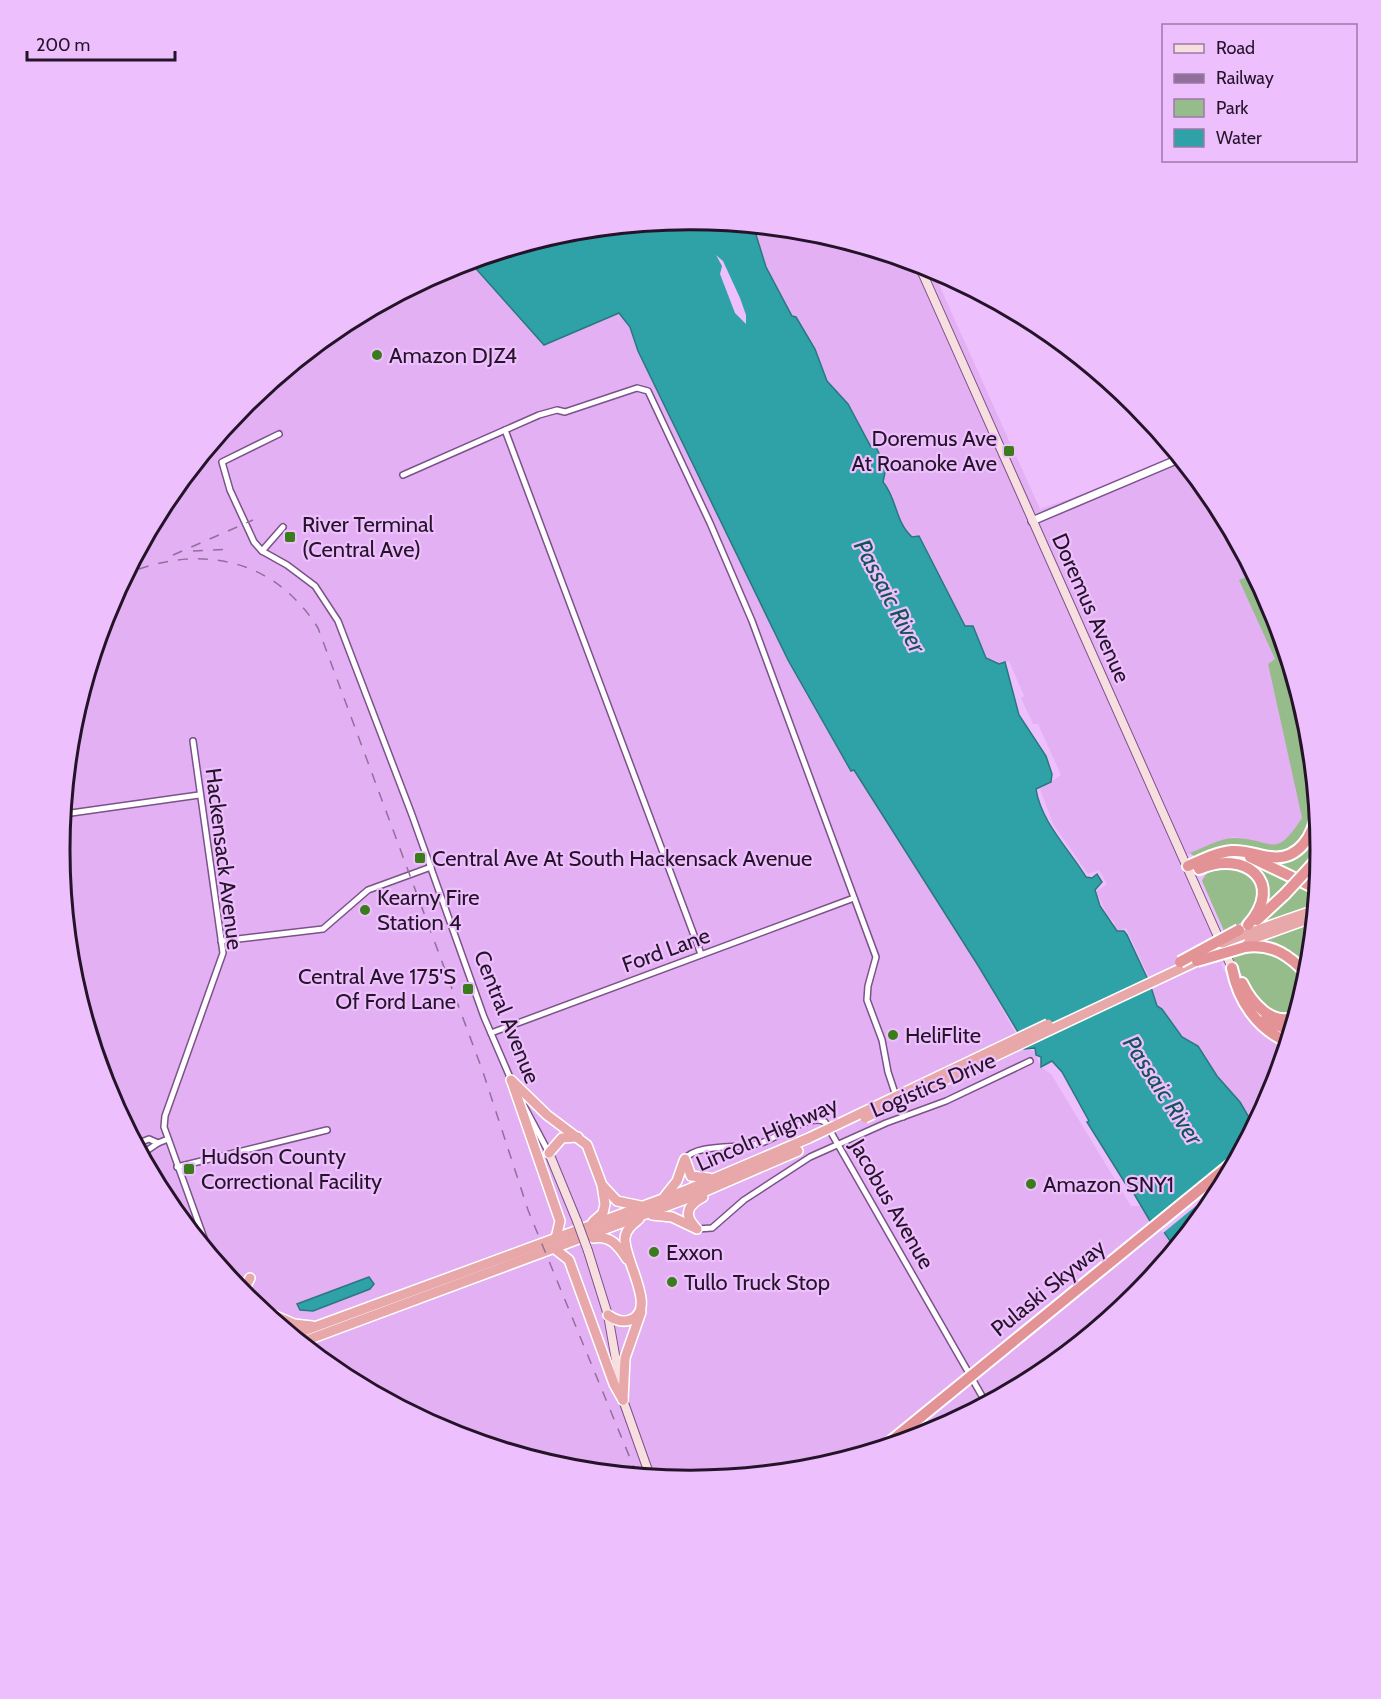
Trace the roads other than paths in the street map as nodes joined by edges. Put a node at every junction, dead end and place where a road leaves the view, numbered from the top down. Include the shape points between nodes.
1 (923, 275) edge
2 (505, 430) junction
3 (279, 434) dead end
4 (1173, 461) edge
5 (403, 475) dead end
6 (1032, 521) junction
7 (283, 527) dead end
8 (262, 551) junction
9 (192, 741) dead end
10 (199, 795) junction
11 (72, 813) edge
12 (1310, 835) edge
13 (1223, 853) junction
14 (431, 867) junction
15 (1310, 869) edge
16 (1189, 870) junction
17 (1309, 885) edge
18 (854, 898) junction
19 (1307, 913) edge
20 (1306, 919) edge
21 (1244, 936) junction
22 (221, 941) junction
23 (701, 954) junction
24 (1291, 960) junction
25 (1197, 961) joint
26 (1180, 962) joint
27 (1299, 967) edge
28 (1232, 968) junction
29 (1299, 971) edge
30 (1243, 999) junction
31 (1287, 1018) edge
32 (1284, 1028) edge
33 (490, 1033) junction
34 (1281, 1037) edge
35 (1030, 1061) dead end
36 (511, 1080) junction
37 (903, 1117) junction
38 (327, 1131) dead end
39 (578, 1137) junction
40 (168, 1139) junction
41 (144, 1141) edge
42 (810, 1141) junction
43 (158, 1143) junction
44 (838, 1144) junction
45 (148, 1150) edge
46 (549, 1153) junction
47 (685, 1159) junction
48 (177, 1167) junction
49 (1218, 1175) edge
50 (723, 1180) junction
51 (602, 1185) junction
52 (1209, 1189) edge
53 (661, 1200) junction
54 (644, 1211) junction
55 (586, 1227) junction
56 (200, 1228) edge
57 (697, 1229) junction
58 (556, 1238) junction
59 (576, 1240) junction
60 (555, 1249) junction
61 (629, 1262) junction
62 (250, 1278) dead end
63 (247, 1283) edge
64 (641, 1312) junction
65 (608, 1315) junction
66 (290, 1322) edge
67 (317, 1327) junction
68 (302, 1332) edge
69 (310, 1339) edge
70 (983, 1396) edge
71 (623, 1400) junction
72 (918, 1426) edge
73 (902, 1432) edge
74 (647, 1468) edge

1 - 6 main road, Doremus Avenue
2 - 5 street
2 - 18 street via 556,410 565,412 637,388 648,391 752,621
2 - 23 street
3 - 8 street, Central Avenue via 222,462 230,490
4 - 6 street
6 - 16 main road, Doremus Avenue
7 - 8 street
8 - 14 street, Central Avenue via 315,586 338,621
9 - 10 street, Hackensack Avenue
10 - 11 street
10 - 22 street, Hackensack Avenue
12 - 13 highway via 1292,854 1279,857 1234,850
13 - 16 highway
13 - 17 highway via 1250,857
14 - 22 street via 368,890 323,929
14 - 33 street, Central Avenue
15 - 21 highway, bridge
16 - 21 highway via 1227,862 1253,871 1263,886 1264,898
16 - 28 main road, Doremus Avenue
18 - 23 street, Ford Lane
18 - 37 street via 876,960 867,1000
19 - 21 highway
20 - 21 highway
21 - 24 highway
21 - 25 highway, bridge
21 - 26 highway, bridge
22 - 40 street, Hackensack Avenue via 220,964 165,1116
23 - 33 street, Ford Lane
24 - 27 highway
24 - 29 highway
25 - 42 highway, Lincoln Highway, bridge
26 - 42 highway, Lincoln Highway, bridge
28 - 30 highway
28 - 31 highway via 1261,1009 1279,1019
30 - 32 highway via 1266,1020
30 - 34 highway via 1258,1022
33 - 36 street, Central Avenue
35 - 37 street, Logistics Drive
36 - 39 highway via 547,1115
36 - 46 street, Central Avenue
36 - 58 highway via 560,1221
37 - 44 street, Logistics Drive
38 - 48 street
39 - 46 highway via 562,1138
39 - 51 highway via 587,1145
40 - 43 street
40 - 48 street, Hackensack Avenue
41 - 43 street
42 - 50 highway, Lincoln Highway
43 - 45 street
44 - 47 street, Jacobus Avenue via 826,1123 816,1119 767,1141 696,1150
44 - 57 street, Logistics Drive via 783,1173 712,1228
44 - 70 street, Jacobus Avenue
46 - 65 main road, Central Avenue, bridge via 588,1251
47 - 50 highway via 692,1177
47 - 53 highway via 676,1184
48 - 56 street, Hackensack Avenue
49 - 73 highway, Pulaski Skyway, bridge
50 - 53 highway, Lincoln Highway
50 - 54 highway, Lincoln Highway
50 - 57 highway via 689,1208 688,1218
51 - 54 highway via 620,1202
51 - 55 highway via 605,1209
52 - 72 highway, Pulaski Skyway
53 - 54 highway, Lincoln Highway
54 - 55 highway, Lincoln Highway
54 - 57 highway via 672,1217
54 - 59 highway, Lincoln Highway
54 - 61 highway via 626,1235
55 - 58 highway, Lincoln Highway
58 - 67 highway, Lincoln Highway
59 - 60 highway, Lincoln Highway
59 - 61 highway via 607,1238
60 - 69 highway, Lincoln Highway
60 - 71 highway via 569,1260
61 - 64 highway via 642,1297
62 - 63 highway
64 - 65 highway via 624,1321
64 - 71 highway via 625,1358
65 - 71 main road, Central Avenue
66 - 67 highway
67 - 68 highway, Lincoln Highway
71 - 74 main road, Central Avenue

